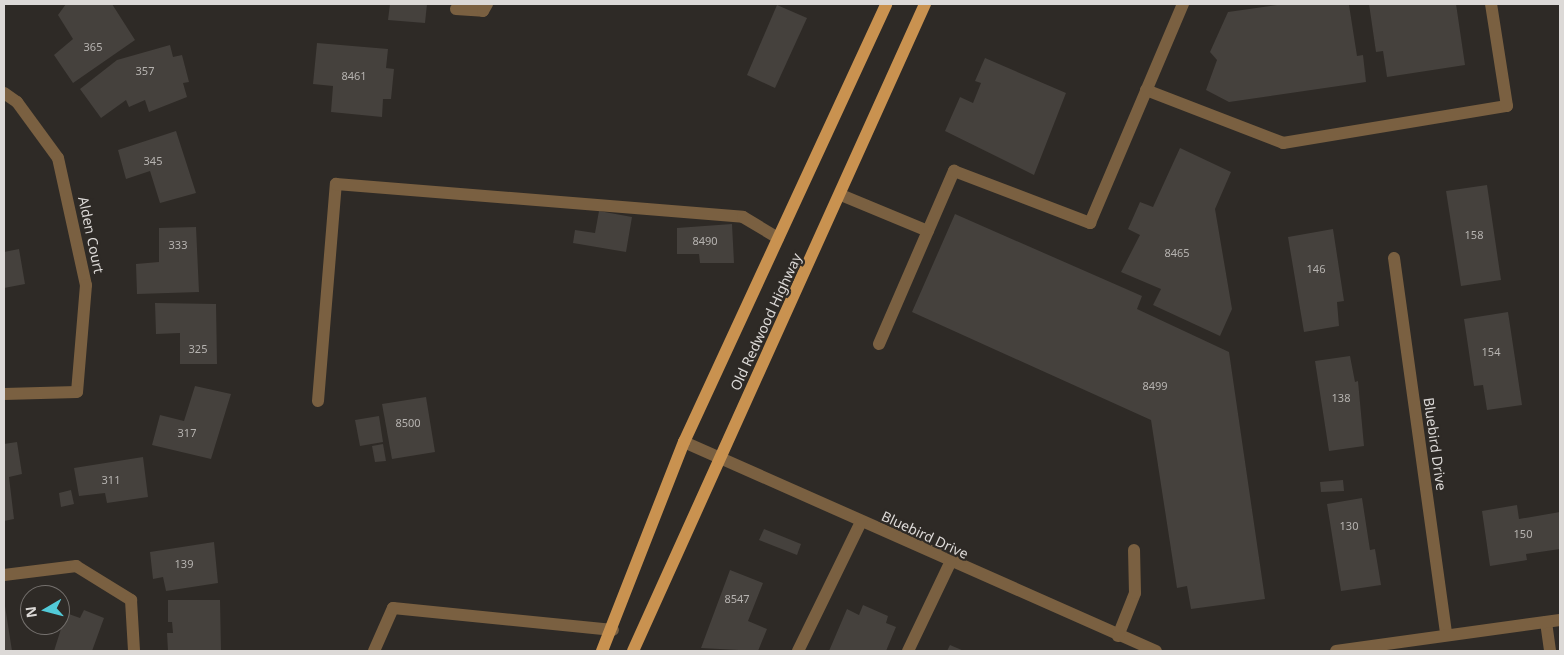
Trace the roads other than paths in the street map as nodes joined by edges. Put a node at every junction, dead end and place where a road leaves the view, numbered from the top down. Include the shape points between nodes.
1 (487, 4) edge
2 (886, 4) edge
3 (925, 4) edge
4 (1183, 4) edge
5 (1491, 4) edge
6 (456, 9) dead end
7 (1146, 90) junction
8 (4, 93) edge
9 (841, 195) junction
10 (928, 231) junction
11 (778, 238) junction
12 (1394, 258) dead end
13 (879, 344) dead end
14 (4, 394) edge
15 (318, 400) dead end
16 (684, 442) junction
17 (720, 459) junction
18 (861, 522) junction
19 (1134, 550) dead end
20 (950, 563) junction
21 (4, 575) edge
22 (1560, 620) edge
23 (1546, 622) junction
24 (613, 630) junction
25 (1446, 634) junction
26 (1118, 636) junction
27 (1369, 649) edge
28 (134, 651) edge
29 (374, 651) edge
30 (602, 651) edge
31 (633, 651) edge
32 (798, 651) edge
33 (908, 651) edge
34 (1156, 651) edge
35 (1336, 651) edge
36 (1550, 651) edge

1 - 6 street via 483,11
2 - 11 main road, Old Redwood Highway
3 - 9 main road, Old Redwood Highway
4 - 7 street
5 - 7 street via 1507,106 1283,143
7 - 10 street via 1090,223 954,171
8 - 14 street, Alden Court via 17,102 58,158 86,285 77,392
9 - 10 street
9 - 17 main road, Old Redwood Highway
10 - 13 street
11 - 15 street via 742,217 336,184
11 - 16 main road, Old Redwood Highway
12 - 25 street, Bluebird Drive
16 - 17 street, Bluebird Drive
16 - 24 main road, Old Redwood Highway
17 - 18 street, Bluebird Drive
17 - 31 main road, Old Redwood Highway
18 - 20 street, Bluebird Drive
18 - 32 street
19 - 26 street via 1135,593
20 - 26 street, Bluebird Drive
20 - 33 street
21 - 28 street via 76,566 130,600
22 - 23 street
23 - 25 street
23 - 36 street
24 - 29 street via 394,608
24 - 30 main road, Old Redwood Highway
25 - 27 street
26 - 34 street, Bluebird Drive
27 - 35 street

